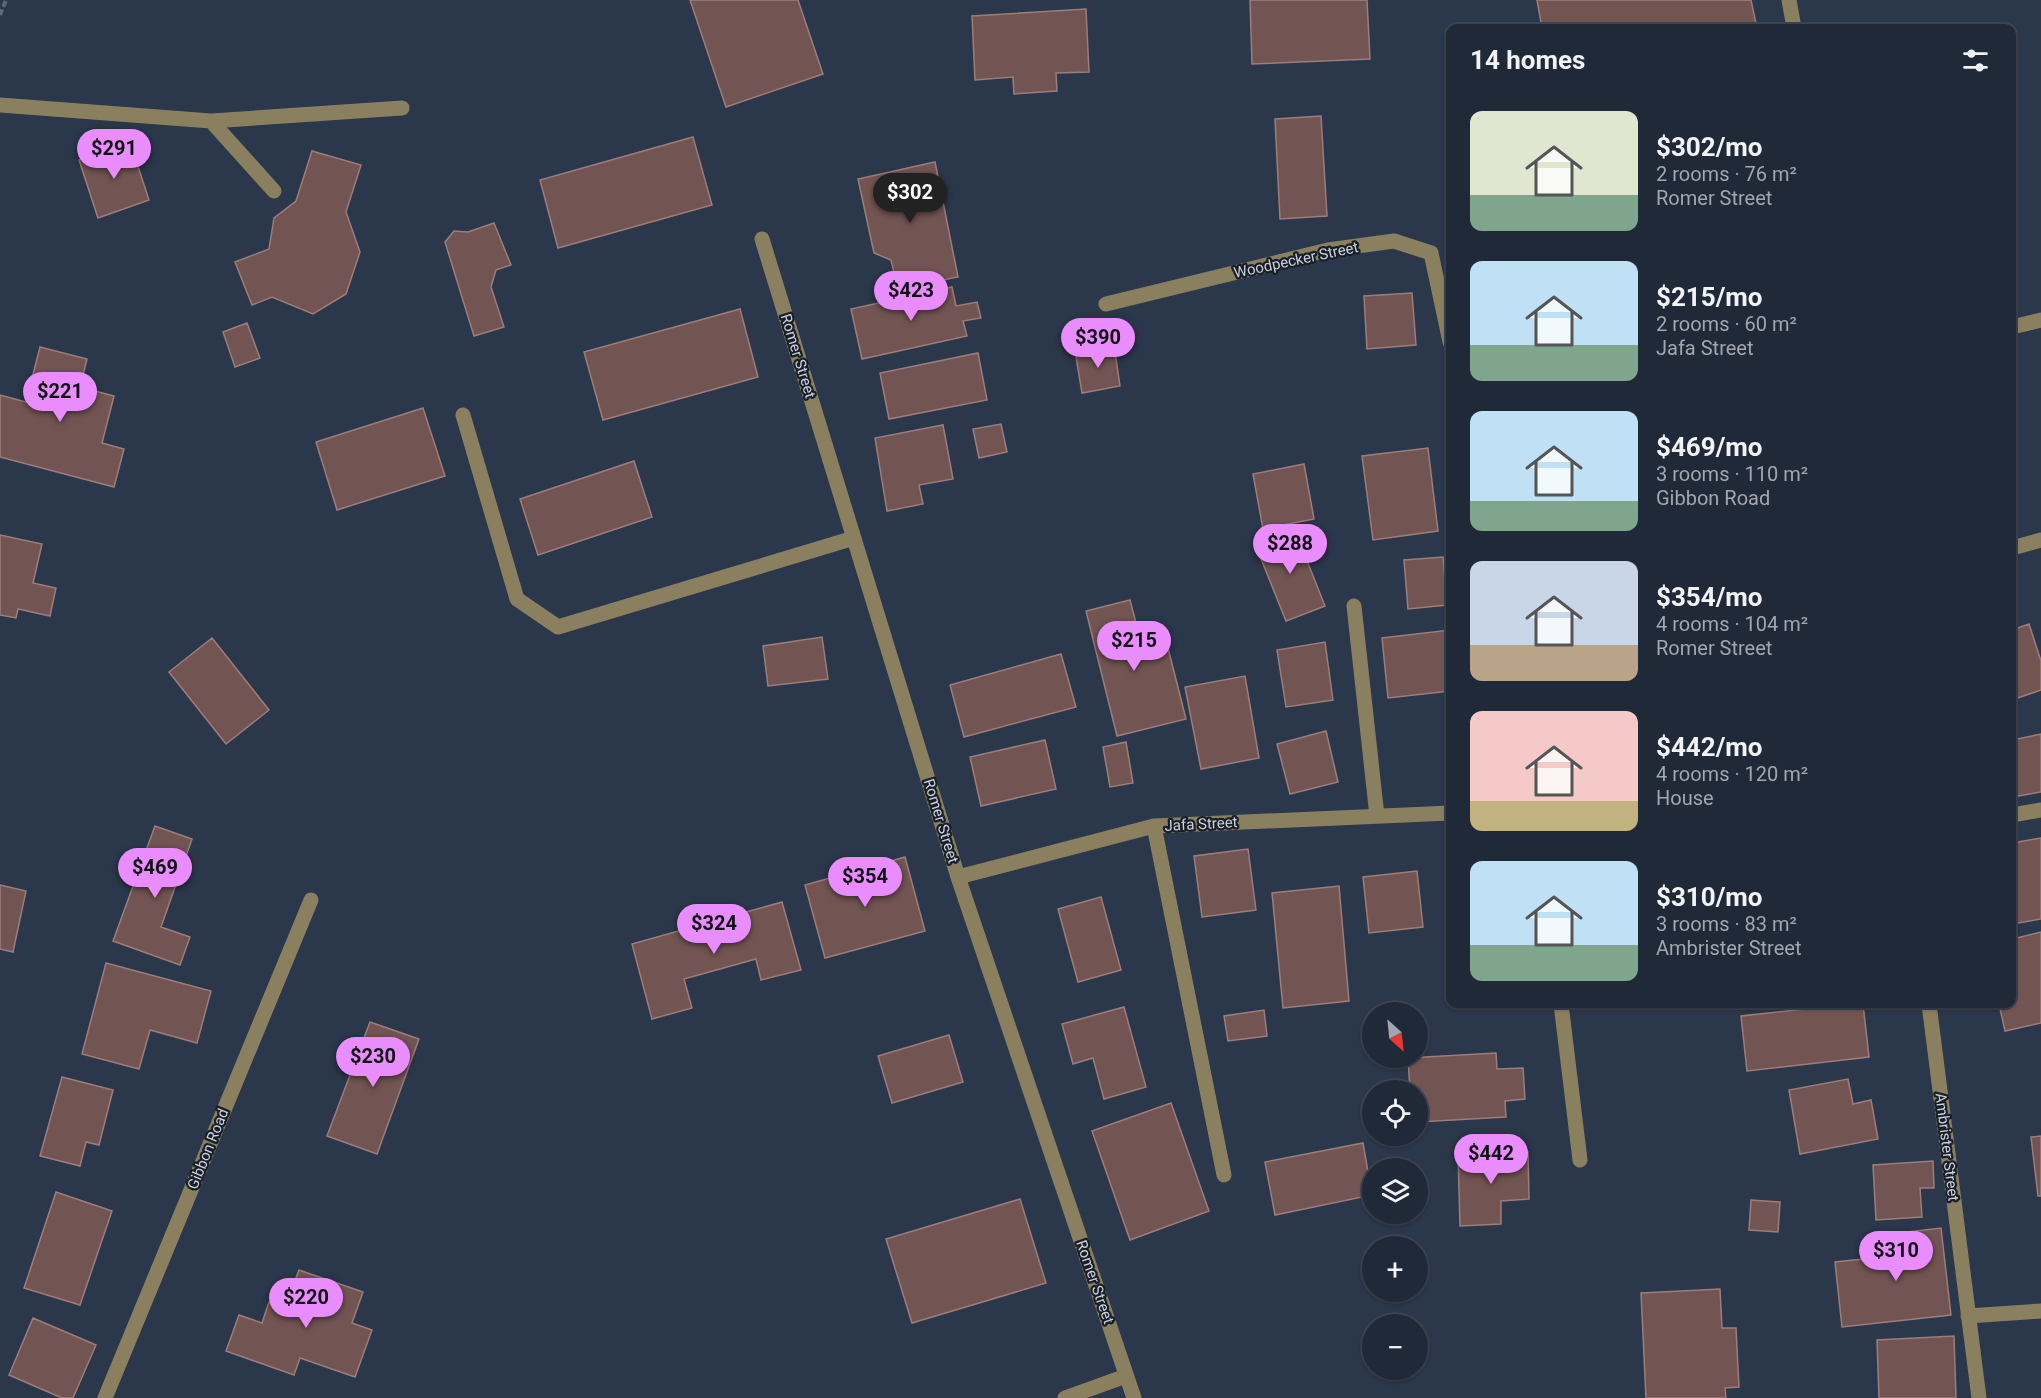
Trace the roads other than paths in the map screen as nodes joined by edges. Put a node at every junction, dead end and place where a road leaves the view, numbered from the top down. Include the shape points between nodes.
1 (1789, 0) edge
2 (1793, 24) edge
3 (0, 105) edge
4 (402, 108) dead end
5 (210, 121) junction
6 (274, 191) dead end
7 (762, 240) dead end
8 (1106, 304) dead end
9 (2041, 320) edge
10 (1446, 323) edge
11 (2016, 326) edge
12 (463, 415) dead end
13 (854, 538) junction
14 (2041, 540) edge
15 (2016, 547) edge
16 (1353, 606) dead end
17 (2041, 810) edge
18 (1446, 813) edge
19 (2016, 814) edge
20 (1377, 816) junction
21 (1154, 826) junction
22 (958, 877) junction
23 (311, 900) dead end
24 (1561, 1008) edge
25 (1930, 1008) edge
26 (1580, 1160) dead end
27 (1224, 1175) dead end
28 (2041, 1311) edge
29 (1968, 1316) junction
30 (1126, 1376) junction
31 (105, 1398) edge
32 (1065, 1398) edge
33 (1134, 1398) edge
34 (1978, 1398) edge

1 - 2 street
3 - 5 street
4 - 5 street
5 - 6 street
7 - 13 street, Romer Street
8 - 10 street, Woodpecker Street via 1328,250 1394,241 1431,253
9 - 11 street
12 - 13 street via 517,599 558,627
13 - 22 street, Romer Street
14 - 15 street
16 - 20 street
17 - 19 street
18 - 20 street, Jafa Street
20 - 21 street, Jafa Street
21 - 22 street, Jafa Street
21 - 27 street
22 - 30 street, Romer Street
23 - 31 street, Gibbon Road
24 - 26 street
25 - 29 street, Ambrister Street
28 - 29 street
29 - 34 street, Ambrister Street
30 - 32 street
30 - 33 street, Romer Street

